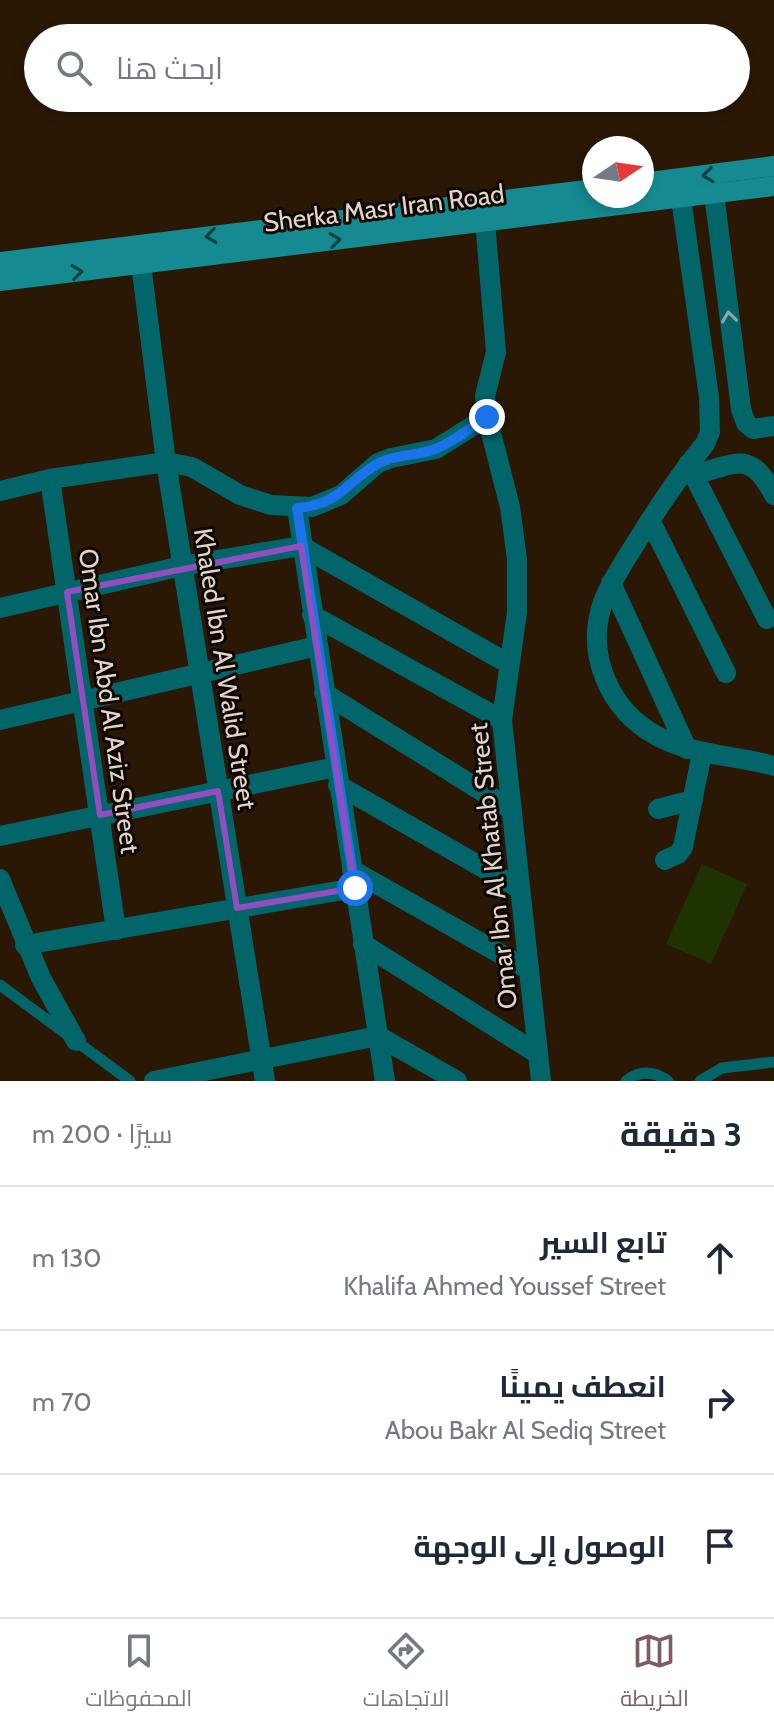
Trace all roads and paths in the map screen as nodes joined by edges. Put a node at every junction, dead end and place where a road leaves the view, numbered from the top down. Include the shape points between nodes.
1 (774, 166) edge
2 (654, 181) edge
3 (774, 186) edge
4 (582, 190) edge
5 (714, 193) junction
6 (681, 198) junction
7 (485, 221) junction
8 (720, 243) junction
9 (688, 247) junction
10 (0, 262) edge
11 (141, 264) junction
12 (0, 281) edge
13 (739, 395) junction
14 (709, 397) junction
15 (487, 417) junction
16 (774, 426) edge
17 (166, 462) junction
18 (691, 470) junction
19 (50, 479) junction
20 (0, 491) edge
21 (774, 495) edge
22 (297, 508) junction
23 (650, 520) junction
24 (301, 546) junction
25 (182, 566) junction
26 (611, 583) junction
27 (67, 592) junction
28 (0, 608) edge
29 (312, 615) junction
30 (767, 619) dead end
31 (317, 646) junction
32 (509, 664) junction
33 (198, 673) junction
34 (726, 673) dead end
35 (324, 693) junction
36 (83, 700) junction
37 (0, 720) edge
38 (502, 720) junction
39 (695, 751) junction
40 (774, 766) edge
41 (337, 776) junction
42 (218, 791) junction
43 (693, 800) junction
44 (658, 809) dead end
45 (512, 810) junction
46 (100, 815) junction
47 (0, 836) edge
48 (665, 860) dead end
49 (0, 879) edge
50 (353, 879) junction
51 (520, 889) junction
52 (237, 908) junction
53 (116, 930) junction
54 (363, 944) junction
55 (25, 945) junction
56 (529, 970) junction
57 (0, 985) edge
58 (378, 1036) junction
59 (76, 1041) junction
60 (538, 1054) junction
61 (262, 1059) junction
62 (774, 1062) edge
63 (130, 1081) edge
64 (154, 1081) edge
65 (265, 1081) edge
66 (385, 1081) edge
67 (457, 1081) edge
68 (541, 1081) edge
69 (626, 1081) edge
70 (668, 1081) edge
71 (700, 1081) edge

1 -> 2 main road
3 - 5 main road, Sherka Masr Iran Road
4 -> 10 main road, Sherka Masr Iran Road
5 - 6 main road, Sherka Masr Iran Road
5 - 8 street
6 - 7 main road, Sherka Masr Iran Road
6 - 9 street
11 -> 7 main road, Sherka Masr Iran Road
7 - 15 street, Omar Ibn Al Khatab Street via 496,337 485,396
8 - 9 street
13 -> 8 street
9 - 14 street
12 -> 11 main road, Sherka Masr Iran Road
11 - 17 street, Khaled Ibn Al Walid Street
13 - 14 street
13 - 16 street via 746,423 753,429
14 - 18 street via 710,432
15 - 22 street via 436,449 378,463 327,502
15 - 32 street, Omar Ibn Al Khatab Street via 517,559 517,612
17 - 19 street
17 - 22 street via 192,467 240,495
17 - 25 street, Khaled Ibn Al Walid Street
18 - 21 street via 747,464 758,468
18 - 23 street
18 - 30 street
19 - 20 street
19 - 27 street, Omar Ibn Abd Al Aziz Street
22 - 24 street
23 - 26 street
23 - 34 street
24 - 25 street
24 - 29 street
24 - 32 street
25 - 27 street
25 - 33 street, Khaled Ibn Al Walid Street
26 - 39 street
26 - 39 street via 597,629 605,680 635,722
27 - 28 street
27 - 36 street, Omar Ibn Abd Al Aziz Street
29 - 31 street
29 - 38 street
31 - 33 street
31 - 35 street
32 - 38 street, Omar Ibn Al Khatab Street
33 - 36 street
33 - 42 street, Khaled Ibn Al Walid Street
35 - 41 street
35 - 45 street
36 - 37 street
36 - 46 street, Omar Ibn Abd Al Aziz Street
38 - 45 street, Omar Ibn Al Khatab Street
39 - 40 street
39 - 43 street
41 - 42 street
41 - 50 street
41 - 51 street
42 - 46 street
42 - 52 street, Khaled Ibn Al Walid Street
43 - 44 street
43 - 48 street via 683,847
45 - 51 street, Omar Ibn Al Khatab Street
46 - 47 street
46 - 53 street, Omar Ibn Abd Al Aziz Street
49 - 55 street
50 - 52 street
50 - 54 street
50 - 56 street
51 - 56 street, Omar Ibn Al Khatab Street
52 - 53 street
52 - 61 street, Khaled Ibn Al Walid Street
53 - 55 street
54 - 58 street
54 - 60 street
55 - 59 street
56 - 60 street, Omar Ibn Al Khatab Street
57 - 59 lane
58 - 61 street
58 - 66 street
58 - 67 street
59 - 63 lane
60 - 68 street, Omar Ibn Al Khatab Street
61 - 64 street
61 - 65 street, Khaled Ibn Al Walid Street
62 - 71 lane via 722,1068
69 - 70 lane via 653,1073

